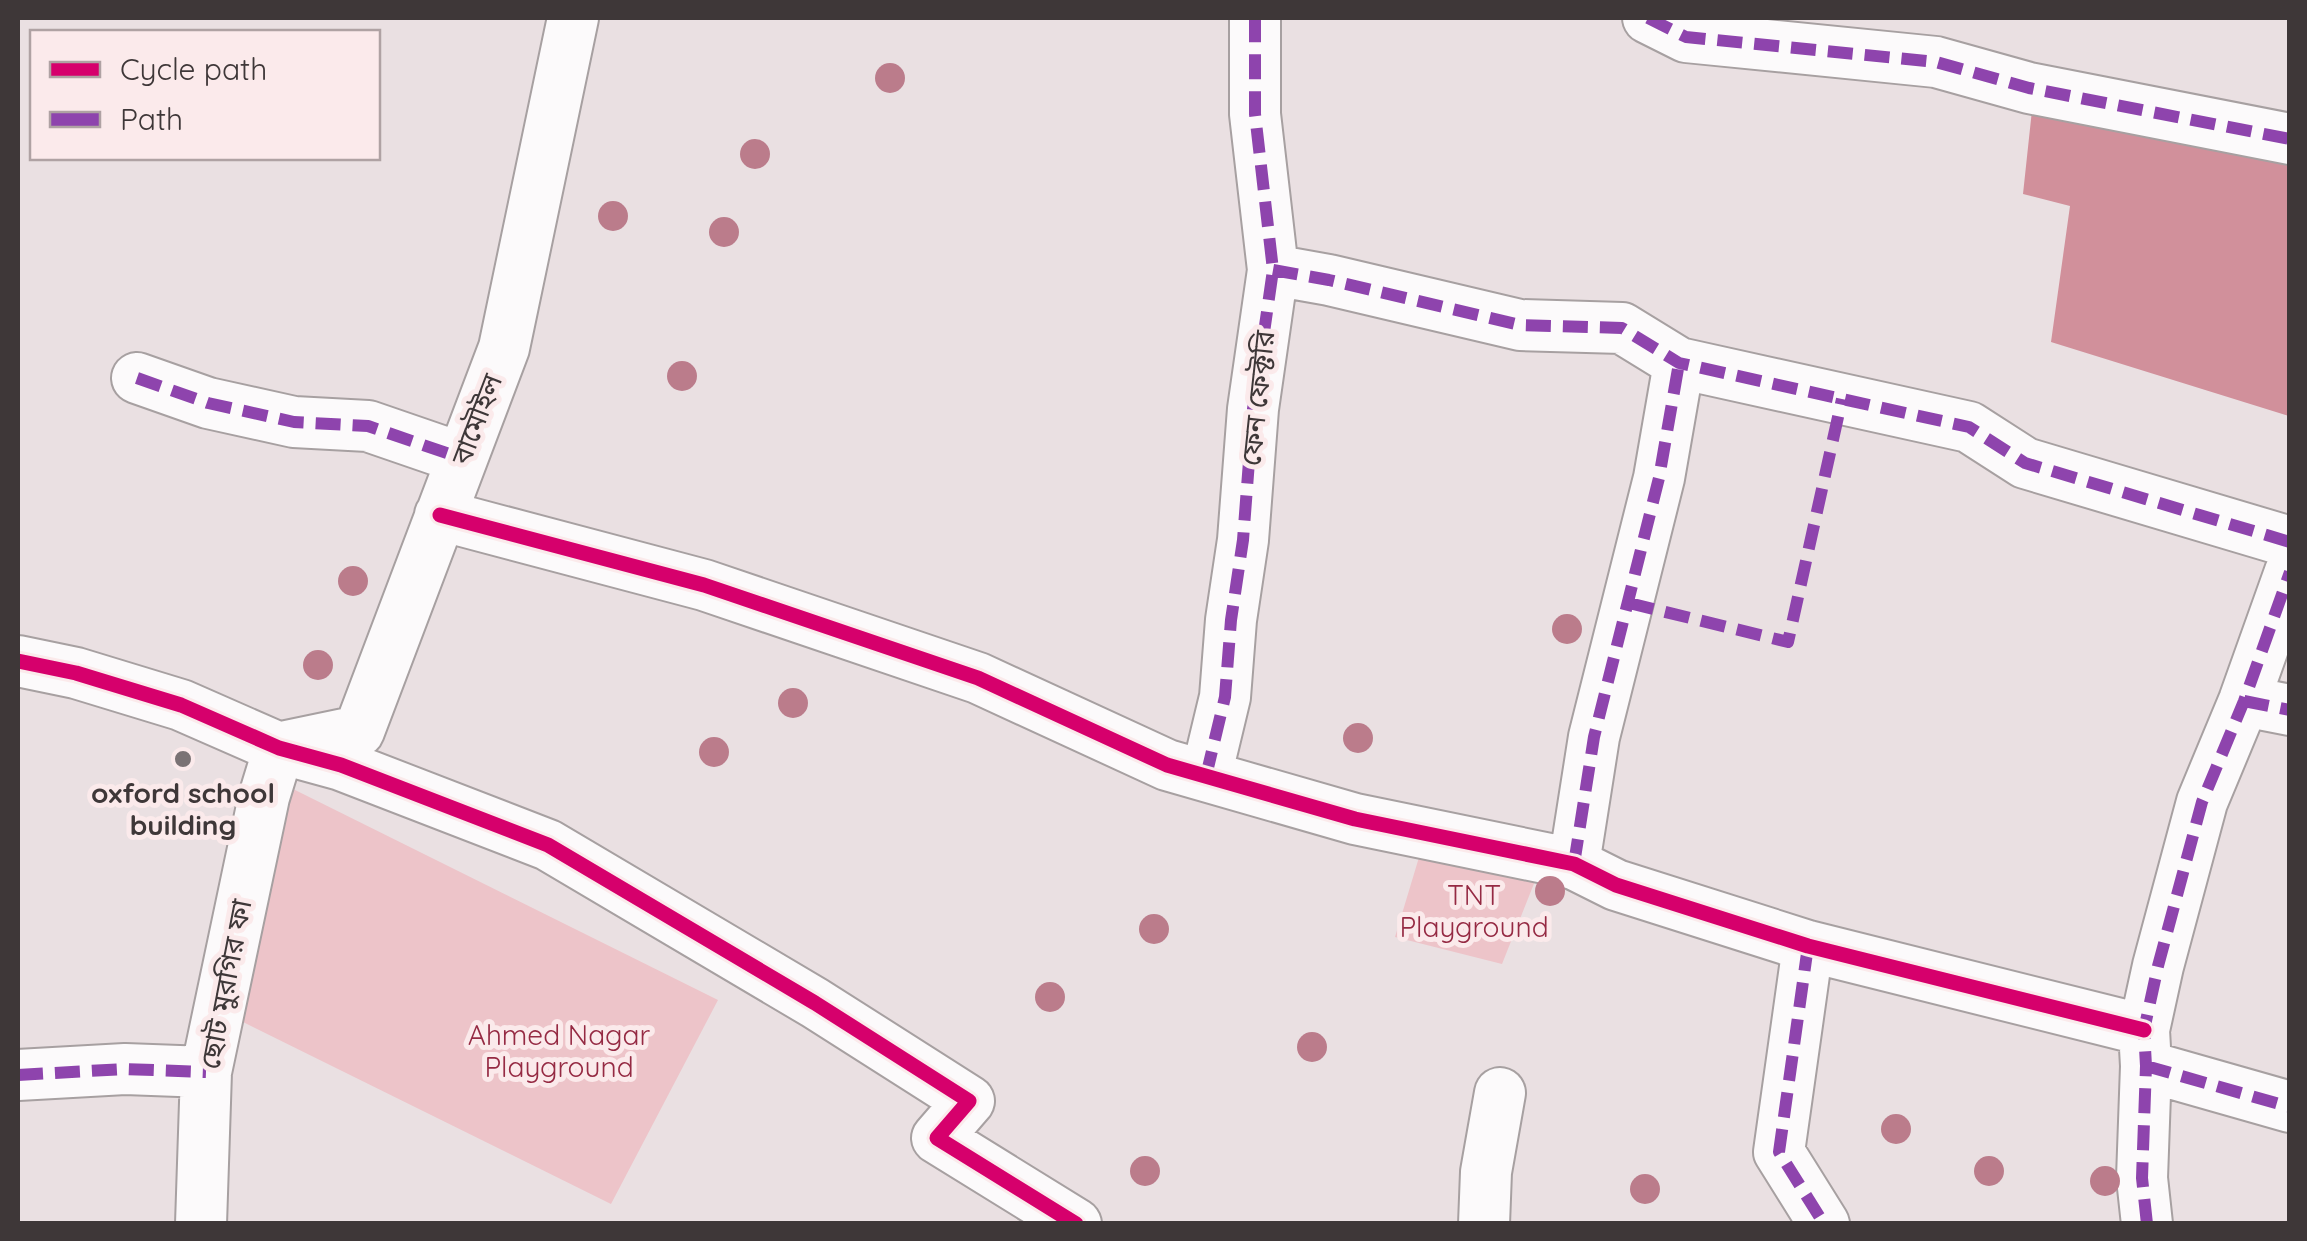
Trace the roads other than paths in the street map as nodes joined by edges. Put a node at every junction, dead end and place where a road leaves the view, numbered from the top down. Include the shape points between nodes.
1 (573, 18) edge
2 (1255, 18) edge
3 (1648, 18) edge
4 (2290, 139) edge
5 (1273, 270) junction
6 (1680, 364) junction
7 (137, 378) dead end
8 (461, 458) junction
9 (440, 515) junction
10 (2290, 542) edge
11 (2290, 572) edge
12 (18, 661) edge
13 (2267, 705) edge
14 (279, 748) junction
15 (1206, 776) junction
16 (1574, 864) junction
17 (1808, 946) junction
18 (2145, 1048) junction
19 (206, 1072) junction
20 (18, 1076) edge
21 (1500, 1093) dead end
22 (2290, 1107) edge
23 (200, 1224) edge
24 (1076, 1224) edge
25 (1484, 1224) edge
26 (1824, 1224) edge
27 (2147, 1224) edge

1 - 8 street, বামৌইল via 504,348
2 - 5 street, ফেন ফেক্টরি via 1255,114
3 - 4 street via 1686,37 1936,62 2030,88
5 - 6 street via 1520,324 1622,328
5 - 15 street, ফেন ফেক্টরি via 1225,696
6 - 10 street via 1969,427 2025,463
6 - 16 street via 1659,478 1594,738
7 - 8 street via 294,422 368,426
8 - 9 street, বামৌইল
9 - 14 street, বামৌইল via 358,731
9 - 15 street via 704,585 978,678 1167,765
11 - 13 street
12 - 14 street via 181,706
13 - 18 street via 2202,802
14 - 19 street, ছোট মুরগির ফা
14 - 24 street via 548,845 647,902 969,1101 937,1138
15 - 16 street via 1355,819
16 - 17 street via 1616,885
17 - 18 street
17 - 26 street via 1779,1152
18 - 22 street
18 - 27 street
19 - 20 street
19 - 23 street, ছোট মুরগির ফা
21 - 25 street

